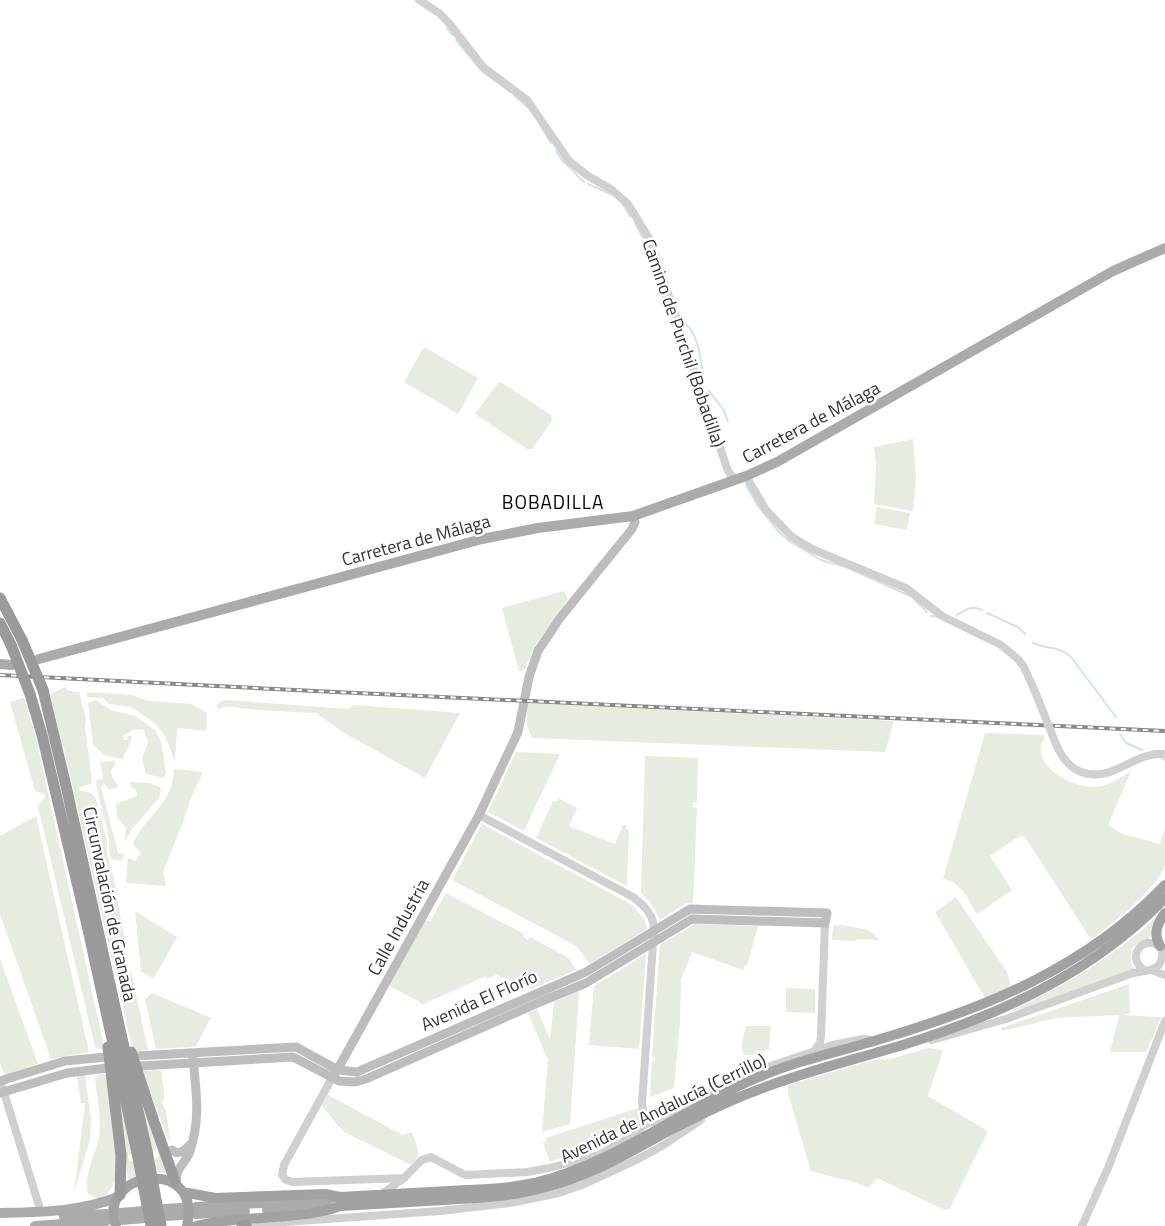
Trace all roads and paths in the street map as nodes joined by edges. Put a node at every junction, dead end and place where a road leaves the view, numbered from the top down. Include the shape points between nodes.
1 (419, 0) edge
2 (1165, 248) edge
3 (746, 476) junction
4 (735, 480) junction
5 (633, 516) junction
6 (0, 598) edge
7 (0, 623) edge
8 (39, 659) dead end
9 (0, 664) edge
10 (12, 665) dead end
11 (1165, 754) edge
12 (479, 815) junction
13 (1165, 875) edge
14 (1165, 885) edge
15 (1165, 898) edge
16 (700, 908) junction
17 (1140, 909) junction
18 (82, 911) junction
19 (767, 911) junction
20 (1165, 913) edge
21 (700, 919) junction
22 (767, 922) junction
23 (825, 923) junction
24 (656, 930) junction
25 (653, 943) junction
26 (1162, 948) edge
27 (1164, 965) edge
28 (106, 970) junction
29 (1145, 970) junction
30 (1154, 971) junction
31 (1165, 975) edge
32 (1165, 1021) edge
33 (450, 1031) junction
34 (821, 1036) junction
35 (876, 1040) junction
36 (454, 1041) junction
37 (832, 1045) junction
38 (289, 1047) junction
39 (813, 1051) junction
40 (192, 1053) junction
41 (874, 1053) junction
42 (136, 1056) dead end
43 (106, 1057) dead end
44 (289, 1057) junction
45 (392, 1057) junction
46 (74, 1059) junction
47 (786, 1060) junction
48 (193, 1062) junction
49 (803, 1062) junction
50 (140, 1066) dead end
51 (395, 1067) junction
52 (107, 1068) dead end
53 (338, 1070) junction
54 (75, 1071) junction
55 (332, 1078) junction
56 (0, 1081) edge
57 (2, 1093) edge
58 (147, 1102) junction
59 (643, 1110) junction
60 (661, 1129) junction
61 (644, 1137) junction
62 (621, 1143) junction
63 (191, 1144) junction
64 (172, 1150) joint
65 (142, 1152) junction
66 (613, 1152) junction
67 (404, 1178) junction
68 (178, 1186) junction
69 (380, 1195) junction
70 (119, 1196) junction
71 (500, 1196) junction
72 (524, 1200) junction
73 (340, 1202) junction
74 (196, 1210) dead end
75 (41, 1212) junction
76 (182, 1212) dead end
77 (0, 1213) edge
78 (164, 1217) edge
79 (147, 1218) edge
80 (114, 1219) edge
81 (0, 1220) edge
82 (221, 1221) junction
83 (244, 1225) edge
84 (35, 1226) edge
85 (187, 1226) edge
86 (196, 1226) edge
87 (1082, 1226) edge

1 - 4 street, Camino de Purchil (Bobadilla) via 450,23 483,67 527,100 578,169 621,197 637,218 655,254 728,471
2 - 3 main road, Carretera de Málaga via 1113,271 777,462
3 - 4 main road, Carretera de Málaga
3 - 11 street, bridge via 766,510 792,537 812,549 906,588 942,616 1000,645 1018,659 1061,755 1072,767 1096,775 1115,771 1149,755
4 - 5 main road, Carretera de Málaga
5 - 8 main road, Carretera de Málaga via 482,539
5 - 12 main road, Calle Industria via 632,529 542,645 532,667 518,732
6 - 28 highway, Circunvalación de Granada, bridge via 43,690
7 - 18 highway, Circunvalación de Granada, bridge via 30,694 42,735
9 - 10 main road
12 - 24 street via 633,897 645,907
12 - 53 main road, Calle Industria
13 - 17 highway
14 - 17 highway
15 - 41 highway, Avenida de Andalucía (Cerrillo) via 1110,948 1057,982 947,1030
16 - 19 main road, Avenida El Florío
16 - 21 main road
16 - 24 main road, Avenida El Florío via 690,909
17 - 35 highway, Avenida de Andalucía (Cerrillo) via 1088,950 1032,982 976,1007
18 - 65 highway, Circunvalación de Granada
18 - 70 highway via 111,1071 121,1155
19 - 22 main road
19 - 23 main road, Avenida El Florío via 827,913
20 - 26 highway via 1156,931 1157,942
21 - 22 main road, Avenida El Florío
21 - 25 main road, Avenida El Florío via 692,919
22 - 23 main road, Avenida El Florío
23 - 34 street
24 - 25 street
24 - 33 main road, Avenida El Florío via 586,972
25 - 36 main road, Avenida El Florío via 586,983
25 - 59 street
26 - 27 street
26 - 29 street via 1148,943 1138,950 1136,962
27 - 30 street
28 - 58 highway
28 - 65 highway, Circunvalación de Granada
29 - 30 street
29 - 41 street via 1006,1020 888,1053
30 - 31 street
32 - 87 street
33 - 36 main road
33 - 45 main road, Avenida El Florío
34 - 37 street
34 - 39 street via 820,1044
35 - 37 street, Avenida de Andalucía (Cerrillo) via 863,1038
35 - 49 highway, Avenida de Andalucía (Cerrillo)
36 - 51 main road, Avenida El Florío
37 - 39 street, Avenida de Andalucía (Cerrillo)
38 - 40 main road, Avenida El Florío
38 - 44 main road
38 - 53 main road, Avenida El Florío
39 - 47 street, Avenida de Andalucía (Cerrillo)
40 - 42 main road, Avenida El Florío
40 - 48 main road
41 - 60 highway, Avenida de Andalucía (Cerrillo) via 784,1080
43 - 46 main road
44 - 48 main road, Avenida El Florío
44 - 55 main road, Avenida El Florío
45 - 51 main road
45 - 53 main road, Avenida El Florío via 357,1072
46 - 54 main road
46 - 56 main road
47 - 49 street
47 - 60 street, Avenida de Andalucía (Cerrillo) via 744,1075
48 - 50 main road, Avenida El Florío
48 - 63 main road via 198,1117
49 - 60 highway, Avenida de Andalucía (Cerrillo) via 713,1098
51 - 55 main road, Avenida El Florío via 355,1082
52 - 54 main road
53 - 55 main road, Calle Industria
54 - 57 main road
55 - 67 street, Calle Industria via 284,1165 282,1176 292,1182
56 - 57 street
57 - 75 street
58 - 64 highway
58 - 68 highway
59 - 60 street
59 - 61 street
60 - 61 highway, Avenida de Andalucía (Cerrillo)
60 - 61 street, Avenida de Andalucía (Cerrillo)
61 - 62 street, Avenida de Andalucía (Cerrillo) via 636,1134
61 - 66 highway, Avenida de Andalucía (Cerrillo)
61 - 71 highway, Avenida de Andalucía (Cerrillo) via 607,1164 568,1181
61 - 72 street, Avenida de Andalucía (Cerrillo) via 582,1185
62 - 66 street
62 - 67 street, Avenida de Andalucía (Cerrillo) via 589,1159 504,1174 464,1176 431,1157 422,1160
63 - 64 main road via 183,1152
63 - 68 main road via 178,1169
65 - 78 highway, Circunvalación de Granada, bridge
65 - 79 highway, Circunvalación de Granada, bridge
66 - 69 highway, Avenida de Andalucía (Cerrillo) via 578,1170 533,1183
67 - 69 street
68 - 70 highway, Avenida de Andalucía (Cerrillo) via 163,1178 148,1178 130,1185
68 - 73 highway, Avenida de Andalucía (Cerrillo) via 215,1198 325,1194
68 - 85 highway via 187,1202
69 - 73 highway, Avenida de Andalucía (Cerrillo)
70 - 75 main road via 85,1207
70 - 80 highway via 115,1202
71 - 72 street
71 - 73 highway, Avenida de Andalucía (Cerrillo)
72 - 83 street, Avenida de Andalucía (Cerrillo) via 440,1211
73 - 74 main road, Avenida de Andalucía (Cerrillo) via 324,1200
73 - 82 highway, Avenida de Andalucía (Cerrillo) via 314,1214
75 - 77 main road
76 - 78 main road
79 - 80 main road
80 - 81 main road
80 - 84 main road
82 - 83 street, Avenida de Andalucía (Cerrillo)
82 - 86 highway, Avenida de Andalucía (Cerrillo)

